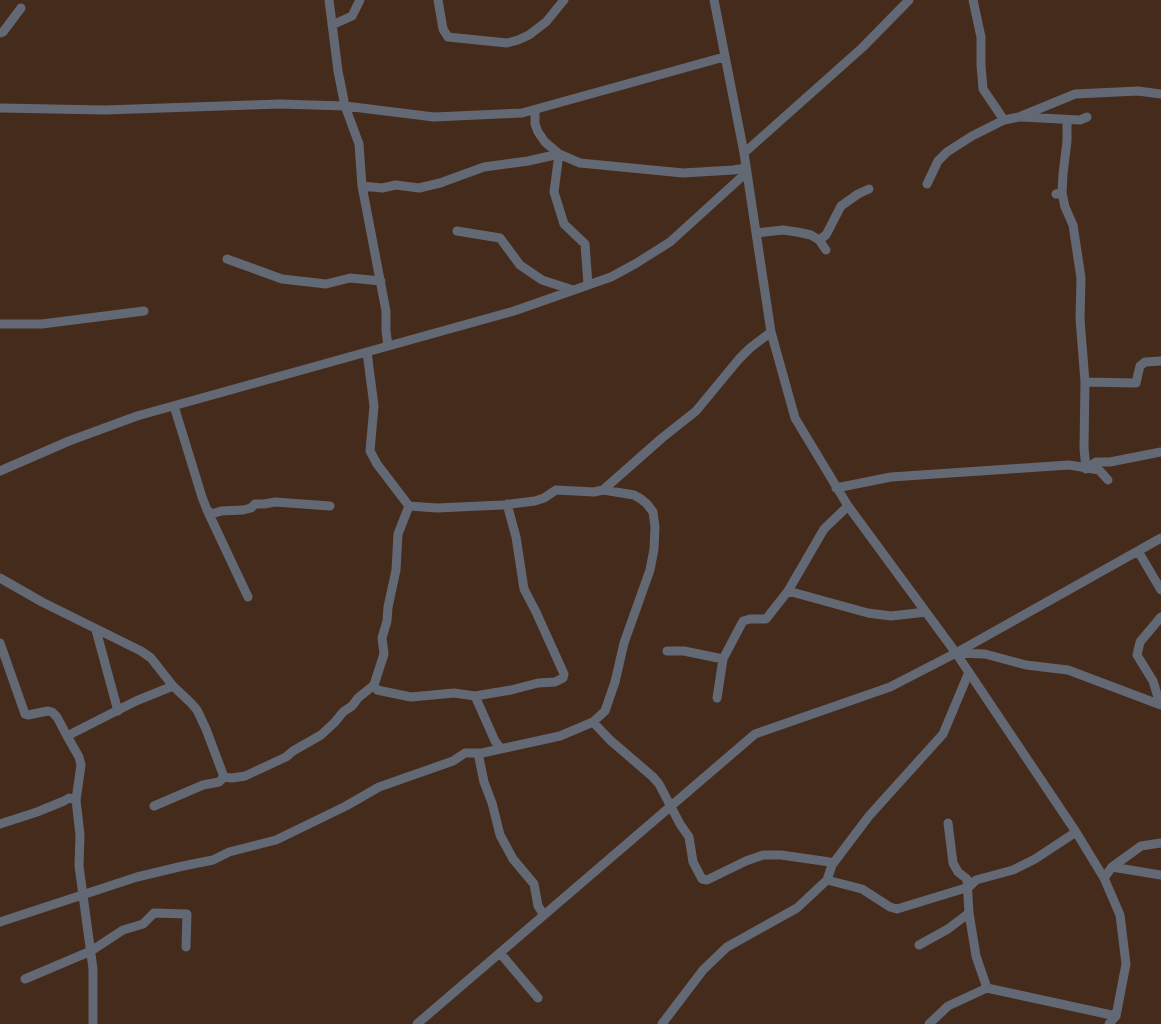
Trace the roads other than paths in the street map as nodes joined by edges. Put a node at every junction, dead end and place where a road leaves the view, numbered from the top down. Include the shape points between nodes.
1 (330, 0) edge
2 (360, 0) edge
3 (438, 0) edge
4 (564, 0) edge
5 (714, 0) edge
6 (908, 0) edge
7 (974, 0) edge
8 (21, 8) dead end
9 (332, 25) junction
10 (0, 33) edge
11 (724, 57) junction
12 (1161, 94) edge
13 (345, 106) junction
14 (0, 108) edge
15 (535, 110) junction
16 (1019, 117) junction
17 (1087, 117) dead end
18 (1004, 120) junction
19 (1067, 120) junction
20 (744, 153) junction
21 (559, 154) junction
22 (746, 170) junction
23 (927, 184) dead end
24 (362, 186) junction
25 (869, 189) dead end
26 (457, 231) dead end
27 (756, 233) junction
28 (819, 240) junction
29 (826, 250) dead end
30 (227, 259) dead end
31 (381, 281) junction
32 (588, 285) junction
33 (573, 290) junction
34 (144, 311) dead end
35 (0, 324) edge
36 (771, 332) junction
37 (388, 346) junction
38 (367, 352) junction
39 (1161, 361) edge
40 (1085, 382) junction
41 (174, 406) junction
42 (1161, 452) edge
43 (1086, 469) junction
44 (0, 471) edge
45 (1108, 480) dead end
46 (836, 488) junction
47 (603, 490) junction
48 (507, 504) junction
49 (330, 506) dead end
50 (409, 506) junction
51 (848, 506) junction
52 (207, 510) junction
53 (1161, 538) edge
54 (1138, 551) junction
55 (0, 578) edge
56 (1161, 590) edge
57 (788, 591) junction
58 (248, 596) dead end
59 (926, 612) junction
60 (1161, 617) edge
61 (96, 630) junction
62 (0, 643) edge
63 (667, 652) dead end
64 (956, 653) junction
65 (723, 659) junction
66 (969, 672) junction
67 (374, 685) junction
68 (173, 686) junction
69 (475, 696) junction
70 (717, 698) dead end
71 (1160, 705) edge
72 (118, 711) junction
73 (593, 722) junction
74 (67, 736) junction
75 (500, 749) junction
76 (478, 753) junction
77 (224, 777) junction
78 (76, 800) junction
79 (154, 806) dead end
80 (670, 807) junction
81 (948, 822) dead end
82 (0, 824) edge
83 (1076, 832) junction
84 (1161, 843) edge
85 (832, 865) junction
86 (1112, 867) junction
87 (1161, 875) edge
88 (1104, 878) junction
89 (827, 880) junction
90 (969, 887) junction
91 (83, 894) junction
92 (970, 913) junction
93 (544, 915) junction
94 (0, 922) edge
95 (919, 945) dead end
96 (186, 947) dead end
97 (91, 951) junction
98 (500, 953) junction
99 (25, 979) dead end
100 (988, 988) junction
101 (538, 998) dead end
102 (1116, 1016) junction
103 (93, 1024) edge
104 (417, 1024) edge
105 (662, 1024) edge
106 (929, 1024) edge
107 (1110, 1024) edge

1 - 9 street
2 - 9 street via 352,16
3 - 4 street via 443,29 448,37 507,43 518,40 546,22
5 - 11 street
6 - 20 street via 863,47
7 - 18 street via 981,37 983,90
8 - 10 street
9 - 13 street
11 - 15 street
11 - 20 street
12 - 16 street via 1138,91 1075,94
13 - 14 street via 280,104 106,110
13 - 15 street via 434,117
13 - 24 street via 359,144
15 - 21 street via 538,132
16 - 18 street
16 - 19 street
17 - 19 street
18 - 23 street via 947,152 938,161
19 - 40 street via 1068,141 1059,194 1073,225 1081,278 1080,319
20 - 22 street
21 - 22 street via 580,163 683,173
21 - 24 street via 484,167 419,188
21 - 32 street via 554,192 564,224 585,244
22 - 27 street
22 - 32 street via 670,242 611,277
24 - 31 street
25 - 28 street via 841,206 826,236
26 - 33 street via 500,238 520,265 542,280
27 - 28 street via 782,230 811,235
27 - 36 street
28 - 29 street
30 - 31 street via 282,280 326,284 350,278
31 - 37 street
32 - 33 street
33 - 37 street via 514,311
34 - 35 street via 42,324
36 - 46 street via 795,418
36 - 47 street via 739,359 696,411
37 - 38 street
38 - 41 street
38 - 50 street via 374,406 370,451
39 - 40 street via 1145,362 1140,366 1136,383
40 - 43 street
41 - 44 street via 69,441
41 - 52 street
42 - 43 street via 1096,462
43 - 45 street via 1099,470
43 - 46 street via 1069,465 943,472 891,477
46 - 51 street
47 - 48 street via 556,490 534,501
47 - 73 street via 634,495 647,504 653,512 655,527 650,570 624,643 615,682 605,711
48 - 50 street via 437,508
48 - 69 street via 524,589 564,674 555,682
49 - 52 street via 275,502 212,514
50 - 67 street via 398,534 396,570 382,638 384,654
51 - 57 street via 824,530
51 - 59 street
52 - 58 street
53 - 54 street
54 - 56 street
54 - 64 street
55 - 61 street
57 - 59 street via 891,616
57 - 65 street via 766,619 743,621
59 - 64 street
60 - 71 street via 1140,642 1137,656 1153,681
61 - 68 street via 151,658
61 - 72 street
62 - 74 street via 25,714 52,712
63 - 65 street via 684,651
64 - 66 street
64 - 71 street via 984,654 1026,665 1068,670
64 - 80 street via 890,687 755,734
65 - 70 street
66 - 83 street
66 - 85 street via 943,734 869,816
67 - 69 street via 377,690 411,697 454,693
67 - 77 street via 321,735 286,757 244,776
68 - 72 street
68 - 77 street via 197,710
69 - 75 street
72 - 74 street
73 - 75 street via 560,736
73 - 80 street via 653,777
74 - 78 street via 81,766
75 - 76 street
76 - 91 street via 465,753 453,761 393,782 276,840
76 - 93 street via 500,835 513,859 534,884 538,906
77 - 79 street via 219,782 203,785
78 - 82 street via 69,798
78 - 91 street
80 - 85 street via 689,837 693,862 702,879 707,880 763,855 821,860
80 - 93 street
81 - 90 street via 953,862 967,879
83 - 88 street
83 - 90 street via 1035,859 1013,870 976,880
84 - 86 street via 1141,846
85 - 89 street
86 - 87 street
86 - 88 street
88 - 102 street via 1120,915 1126,964
89 - 90 street via 862,889 897,909
89 - 105 street via 797,908 727,947 703,970
90 - 92 street
91 - 94 street
91 - 97 street
92 - 95 street
92 - 100 street via 976,956
93 - 98 street
96 - 97 street via 187,914 154,913 143,924 123,930
97 - 99 street
97 - 103 street
98 - 101 street
98 - 104 street
100 - 102 street
100 - 106 street via 948,1006
102 - 107 street

